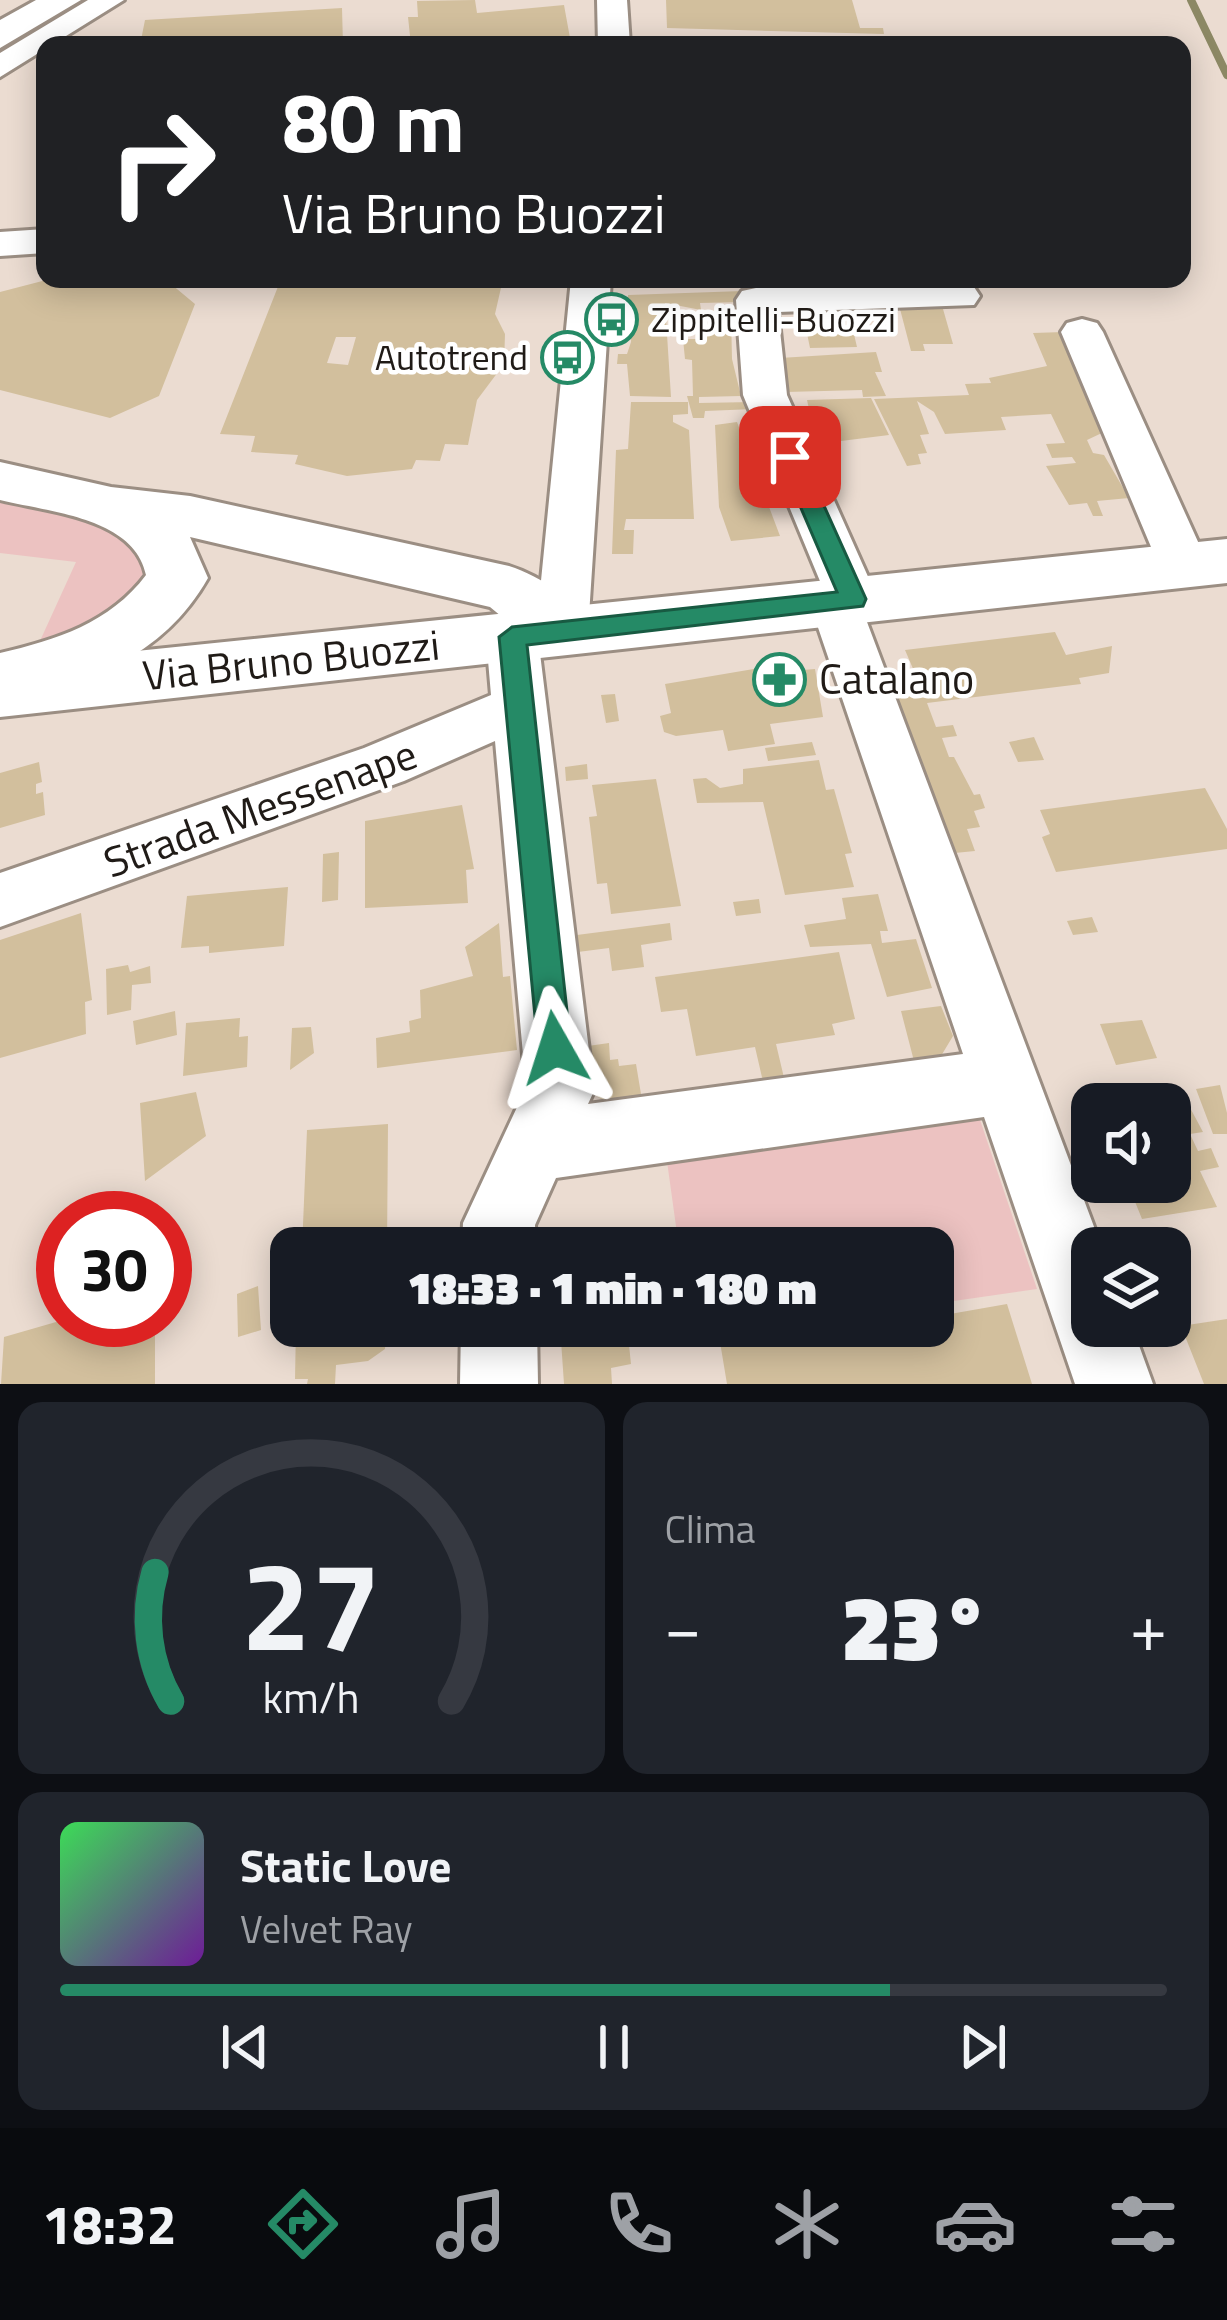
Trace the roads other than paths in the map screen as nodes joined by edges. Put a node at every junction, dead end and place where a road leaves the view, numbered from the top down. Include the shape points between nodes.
1 (15, 0) edge
2 (63, 0) edge
3 (109, 0) edge
4 (612, 0) edge
5 (0, 8) edge
6 (0, 36) edge
7 (50, 36) edge
8 (614, 36) edge
9 (36, 45) edge
10 (0, 67) edge
11 (36, 242) edge
12 (0, 244) edge
13 (590, 288) edge
14 (960, 296) dead end
15 (1082, 332) dead end
16 (0, 481) edge
17 (111, 507) junction
18 (1203, 564) edge
19 (844, 600) junction
20 (537, 634) junction
21 (0, 680) edge
22 (0, 691) edge
23 (516, 708) junction
24 (0, 900) edge
25 (1008, 1082) junction
26 (538, 1146) junction
27 (499, 1227) edge
28 (1071, 1261) edge
29 (1101, 1347) edge
30 (1114, 1384) edge

1 - 5 main road
2 - 6 main road
3 - 7 street
4 - 8 street
9 - 10 street
11 - 12 street
13 - 20 street
14 - 19 street via 756,300 765,395
15 - 18 street
16 - 17 main road
17 - 20 main road via 190,516 509,589
17 - 21 main road via 157,529 173,551 177,578 159,608 121,639
18 - 19 main road, Via Bruno Buozzi
19 - 20 main road, Via Bruno Buozzi
19 - 25 street
20 - 22 main road, Via Bruno Buozzi
20 - 23 street
23 - 24 street, Strada Messenape via 384,765
23 - 26 street via 560,1091
25 - 26 street
25 - 28 street
26 - 27 street
29 - 30 street

